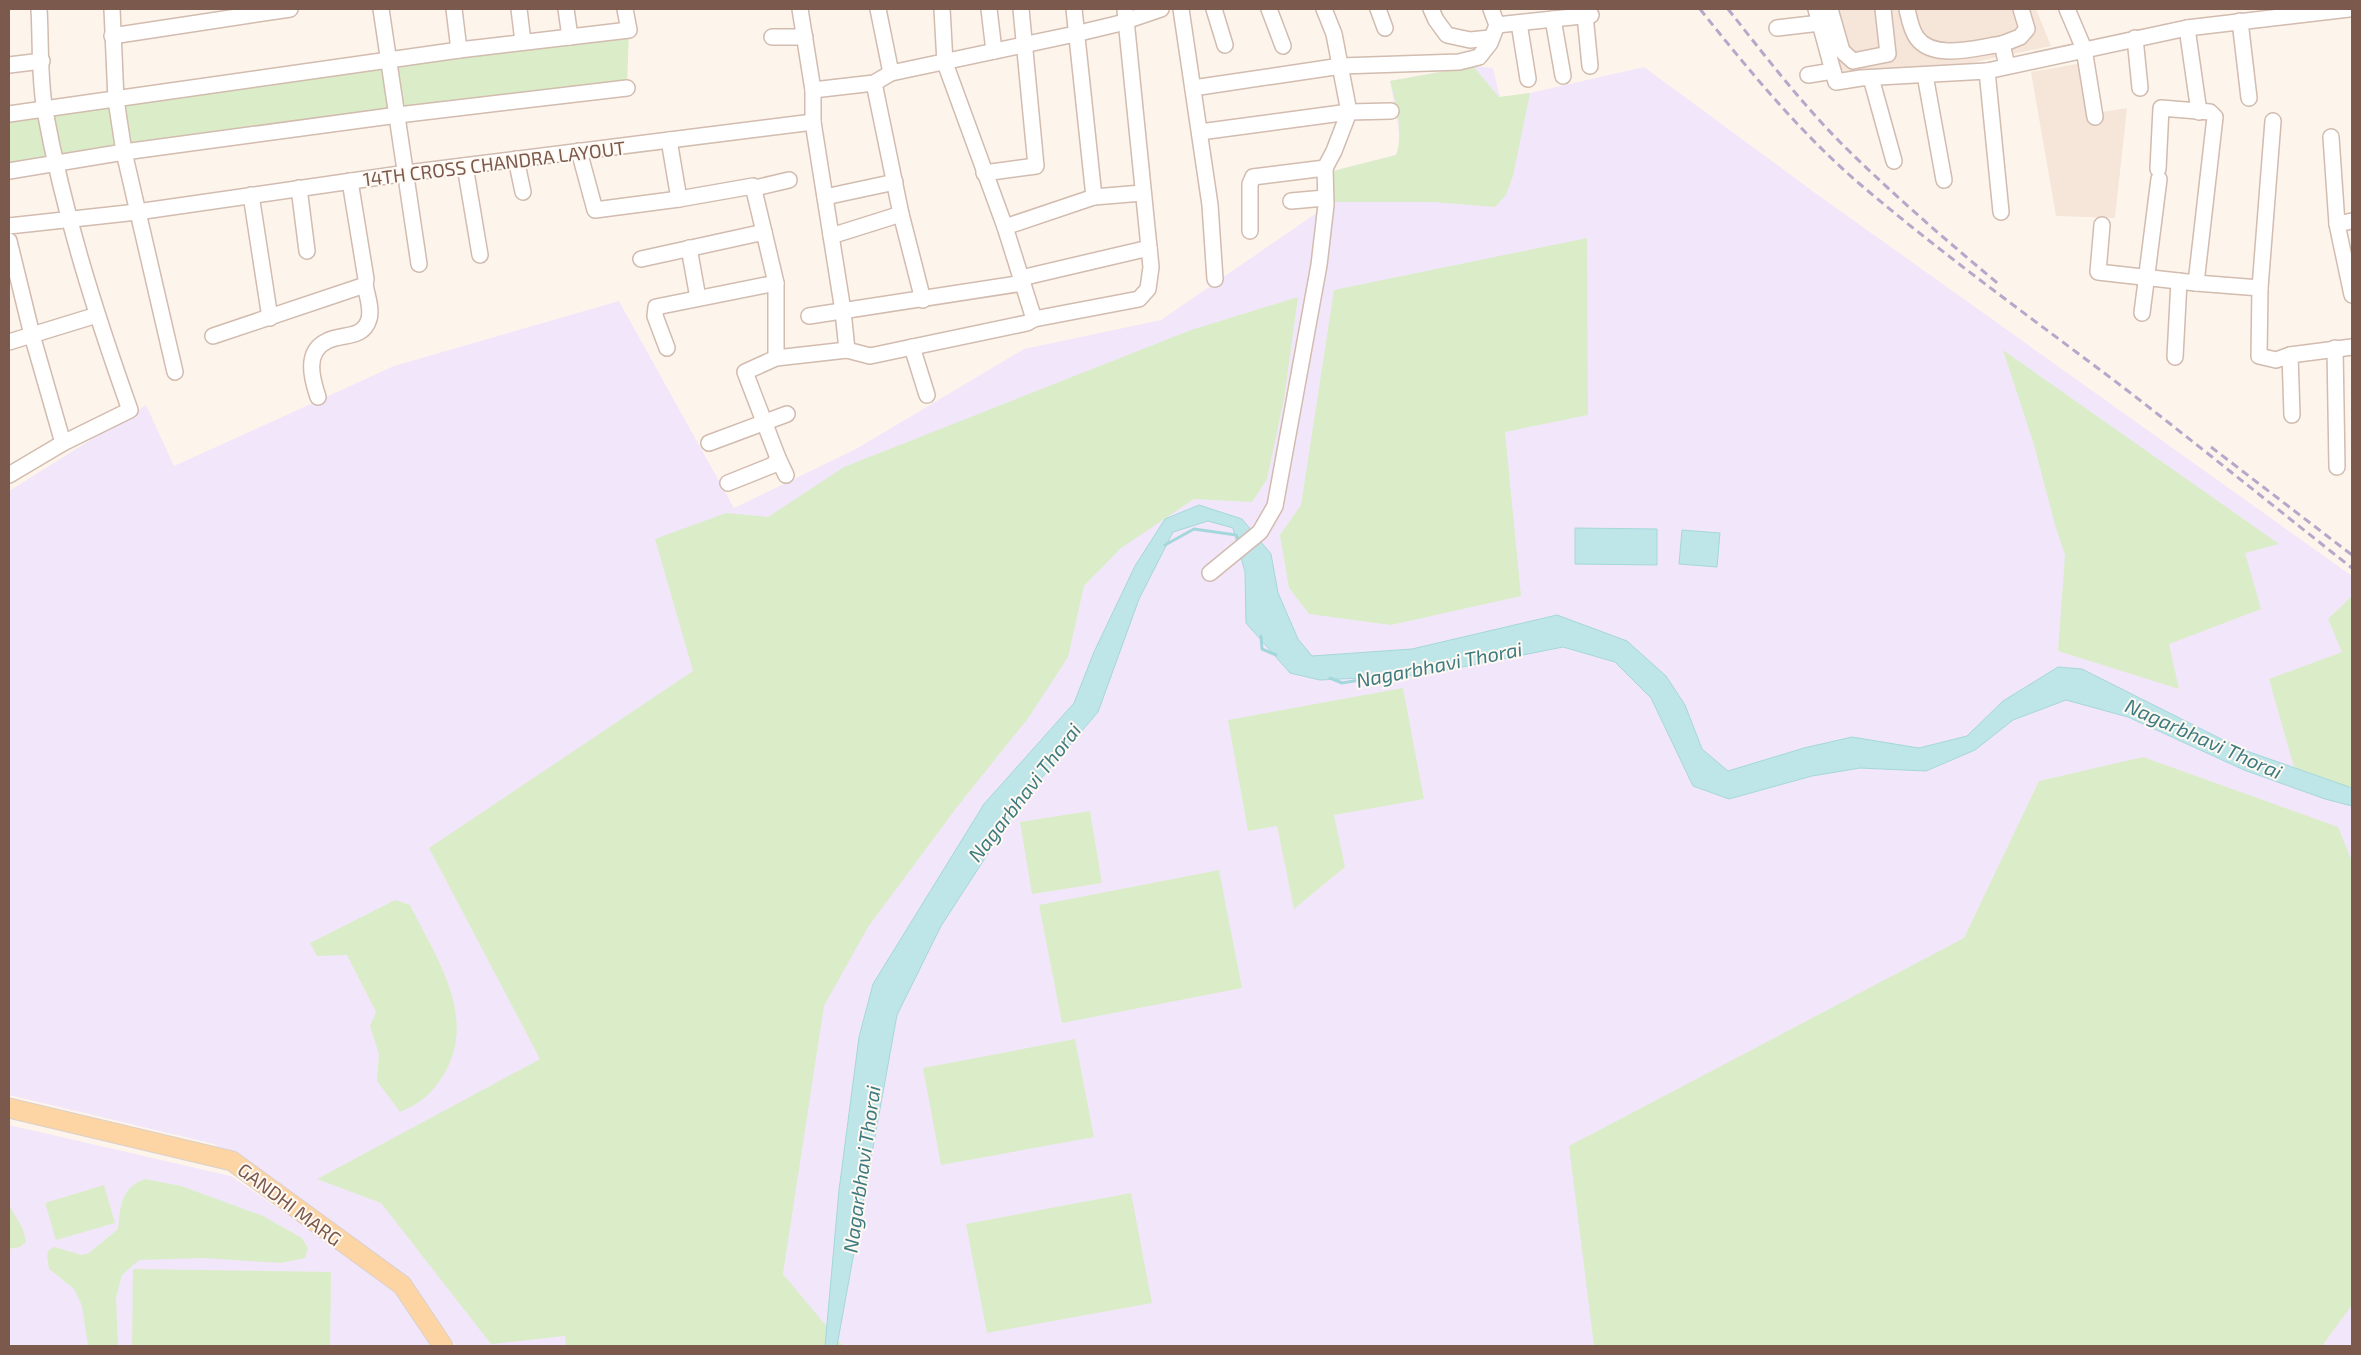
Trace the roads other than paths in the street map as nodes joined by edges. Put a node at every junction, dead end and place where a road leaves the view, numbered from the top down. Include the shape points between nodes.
1 (40, 9) edge
2 (112, 9) edge
3 (290, 9) edge
4 (381, 9) edge
5 (454, 9) edge
6 (519, 9) edge
7 (566, 9) edge
8 (625, 9) edge
9 (800, 9) edge
10 (878, 9) edge
11 (942, 9) edge
12 (989, 9) edge
13 (1021, 9) edge
14 (1074, 9) edge
15 (1161, 9) edge
16 (1181, 9) edge
17 (1214, 9) edge
18 (1269, 9) edge
19 (1324, 9) edge
20 (1378, 9) edge
21 (1432, 9) edge
22 (1491, 9) edge
23 (1830, 9) edge
24 (1884, 9) edge
25 (1906, 9) edge
26 (2021, 9) edge
27 (2067, 9) edge
28 (2349, 9) edge
29 (1125, 14) edge
30 (2271, 14) edge
31 (1818, 16) edge
32 (1553, 19) junction
33 (2240, 21) junction
34 (1519, 22) junction
35 (1384, 28) dead end
36 (1778, 28) dead end
37 (2187, 28) junction
38 (1494, 32) junction
39 (1075, 34) junction
40 (112, 36) junction
41 (570, 37) junction
42 (772, 37) dead end
43 (805, 37) junction
44 (2020, 37) junction
45 (2135, 38) junction
46 (523, 42) junction
47 (1025, 43) junction
48 (2002, 44) junction
49 (1225, 45) dead end
50 (1283, 46) dead end
51 (2084, 49) junction
52 (459, 50) junction
53 (1949, 50) junction
54 (994, 51) junction
55 (1888, 54) junction
56 (390, 60) junction
57 (42, 61) junction
58 (2027, 62) junction
59 (945, 63) junction
60 (9, 65) edge
61 (1341, 66) junction
62 (1590, 66) dead end
63 (2007, 66) junction
64 (1833, 71) junction
65 (1987, 71) junction
66 (891, 73) junction
67 (1951, 73) junction
68 (1925, 74) junction
69 (1808, 75) dead end
70 (1563, 76) dead end
71 (1890, 77) junction
72 (1871, 78) junction
73 (1528, 79) dead end
74 (874, 84) junction
75 (627, 88) dead end
76 (1193, 88) junction
77 (2140, 88) dead end
78 (813, 90) junction
79 (2249, 98) dead end
80 (116, 100) junction
81 (45, 109) junction
82 (1391, 111) dead end
83 (1349, 112) junction
84 (2199, 112) junction
85 (9, 114) edge
86 (398, 115) junction
87 (2095, 117) dead end
88 (2273, 121) dead end
89 (812, 122) junction
90 (1200, 132) junction
91 (2331, 136) dead end
92 (669, 140) junction
93 (579, 151) junction
94 (124, 152) junction
95 (516, 159) junction
96 (1894, 161) dead end
97 (58, 164) junction
98 (465, 166) junction
99 (1325, 168) junction
100 (9, 171) edge
101 (407, 173) junction
102 (984, 173) junction
103 (789, 180) dead end
104 (1944, 180) dead end
105 (350, 181) junction
106 (894, 182) junction
107 (299, 188) junction
108 (755, 188) junction
109 (523, 192) dead end
110 (1142, 193) junction
111 (251, 195) junction
112 (825, 197) junction
113 (1094, 197) junction
114 (1325, 198) junction
115 (678, 199) junction
116 (1291, 201) dead end
117 (137, 212) junction
118 (2001, 212) dead end
119 (901, 214) junction
120 (68, 220) junction
121 (2345, 222) edge
122 (2102, 225) dead end
123 (9, 226) edge
124 (1005, 227) junction
125 (1250, 231) dead end
126 (764, 232) junction
127 (831, 236) junction
128 (9, 241) edge
129 (689, 248) junction
130 (1149, 248) junction
131 (307, 251) dead end
132 (480, 254) dead end
133 (641, 259) dead end
134 (419, 264) dead end
135 (2146, 277) junction
136 (1215, 278) dead end
137 (1022, 280) junction
138 (2179, 281) junction
139 (776, 283) junction
140 (2196, 283) junction
141 (364, 284) junction
142 (2260, 288) junction
143 (2352, 292) edge
144 (698, 298) junction
145 (923, 300) junction
146 (843, 311) junction
147 (2142, 313) dead end
148 (97, 316) junction
149 (809, 316) dead end
150 (270, 318) junction
151 (1034, 319) junction
152 (32, 335) junction
153 (213, 336) dead end
154 (9, 342) edge
155 (912, 347) junction
156 (667, 348) dead end
157 (2336, 348) junction
158 (2352, 348) edge
159 (847, 350) junction
160 (2290, 356) junction
161 (2176, 357) dead end
162 (776, 358) junction
163 (175, 372) dead end
164 (927, 395) dead end
165 (318, 397) dead end
166 (788, 414) dead end
167 (2292, 415) dead end
168 (763, 423) junction
169 (64, 443) junction
170 (710, 443) dead end
171 (778, 458) junction
172 (2338, 467) dead end
173 (9, 475) edge
174 (786, 475) dead end
175 (728, 483) dead end
176 (1210, 573) dead end
177 (9, 1108) edge
178 (443, 1346) edge

1 - 57 street
2 - 40 street
3 - 40 street
4 - 56 street
5 - 52 street
6 - 46 street
7 - 41 street
8 - 41 street via 628,30
9 - 43 street
10 - 66 street
11 - 59 street
12 - 54 street
13 - 47 street
14 - 39 street
15 - 29 street
16 - 76 street
17 - 49 street
18 - 50 street
19 - 61 street
20 - 35 street
21 - 38 street via 1447,35 1470,40
22 - 38 street
23 - 55 street via 1840,47 1848,58 1853,61
24 - 55 street
25 - 53 street via 1917,38 1924,45 1936,50
26 - 44 street via 2027,29
27 - 51 street
28 - 30 street
29 - 39 street via 1117,24
29 - 110 street
30 - 33 street
31 - 36 street
31 - 64 street
32 - 34 street
32 - 62 street via 1588,15
32 - 70 street
33 - 37 street
33 - 79 street
34 - 38 street
34 - 73 street
37 - 45 street
37 - 84 street
38 - 61 street via 1479,57 1459,62
39 - 47 street
39 - 113 street
40 - 80 street
41 - 46 street
42 - 43 street
43 - 78 street
44 - 48 street
44 - 58 street
45 - 51 street
45 - 77 street
46 - 52 street
47 - 54 street
47 - 102 street via 1036,166
48 - 53 street
48 - 63 street
51 - 58 street
51 - 87 street
52 - 56 street
53 - 67 street
54 - 59 street
55 - 71 street
56 - 80 street
56 - 86 street
57 - 60 street
57 - 81 street
58 - 63 street
59 - 66 street
59 - 102 street
61 - 76 street
61 - 83 street
63 - 65 street
64 - 69 street
64 - 72 street via 1836,82
65 - 67 street
65 - 118 street
66 - 74 street
67 - 68 street
68 - 71 street
68 - 104 street
71 - 72 street
72 - 96 street
74 - 78 street
74 - 106 street
75 - 86 street via 516,94
76 - 90 street
78 - 89 street
80 - 81 street
80 - 94 street
81 - 85 street
81 - 97 street
82 - 83 street
83 - 90 street
83 - 99 street
84 - 135 street via 2161,108 2158,174
84 - 140 street via 2210,112 2214,117
86 - 94 street
86 - 101 street
88 - 142 street
89 - 92 street, 14TH CROSS CHANDRA LAYOUT
89 - 112 street
90 - 136 street
91 - 121 street
92 - 93 street, 14TH CROSS CHANDRA LAYOUT
92 - 115 street
93 - 95 street, 14TH CROSS CHANDRA LAYOUT
93 - 115 street via 595,210
94 - 97 street
94 - 117 street
95 - 98 street, 14TH CROSS CHANDRA LAYOUT
95 - 109 street
97 - 100 street
97 - 120 street
98 - 101 street, 14TH CROSS CHANDRA LAYOUT
98 - 132 street
99 - 114 street
99 - 125 street via 1253,177 1250,184
101 - 105 street, 14TH CROSS CHANDRA LAYOUT
101 - 134 street
102 - 124 street
103 - 108 street
105 - 107 street, 14TH CROSS CHANDRA LAYOUT
105 - 141 street via 366,278
106 - 112 street
106 - 119 street
107 - 111 street, 14TH CROSS CHANDRA LAYOUT
107 - 131 street
108 - 115 street
108 - 126 street
110 - 113 street
110 - 130 street
111 - 117 street, 14TH CROSS CHANDRA LAYOUT
111 - 150 street
112 - 127 street
113 - 124 street
114 - 116 street
114 - 176 street via 1319,264 1276,506 1260,532
117 - 120 street, 14TH CROSS CHANDRA LAYOUT
117 - 163 street
119 - 127 street
119 - 145 street
120 - 123 street, 14TH CROSS CHANDRA LAYOUT
120 - 148 street
121 - 143 street
122 - 135 street via 2098,272
124 - 137 street
126 - 129 street
126 - 139 street
127 - 146 street
128 - 152 street
129 - 133 street
129 - 144 street
130 - 137 street
130 - 151 street via 1151,278 1148,289 1139,299
135 - 138 street
135 - 147 street
137 - 145 street
137 - 151 street
138 - 140 street
138 - 161 street
139 - 144 street
139 - 162 street
140 - 142 street
141 - 150 street
141 - 165 street via 370,311 367,324 359,332 327,340 314,356 312,378
142 - 160 street via 2259,356 2276,360
144 - 156 street via 656,307 654,316
145 - 146 street
146 - 149 street
146 - 159 street
148 - 152 street
148 - 169 street via 130,410
150 - 153 street
151 - 155 street via 1020,325
152 - 154 street
152 - 169 street
155 - 159 street via 870,356
155 - 164 street
157 - 158 street
157 - 160 street
157 - 172 street
159 - 162 street
160 - 167 street
162 - 168 street via 745,372
166 - 168 street
168 - 170 street
168 - 171 street
169 - 173 street
171 - 174 street
171 - 175 street via 773,465
177 - 178 main road, GANDHI MARG via 232,1161 402,1285

